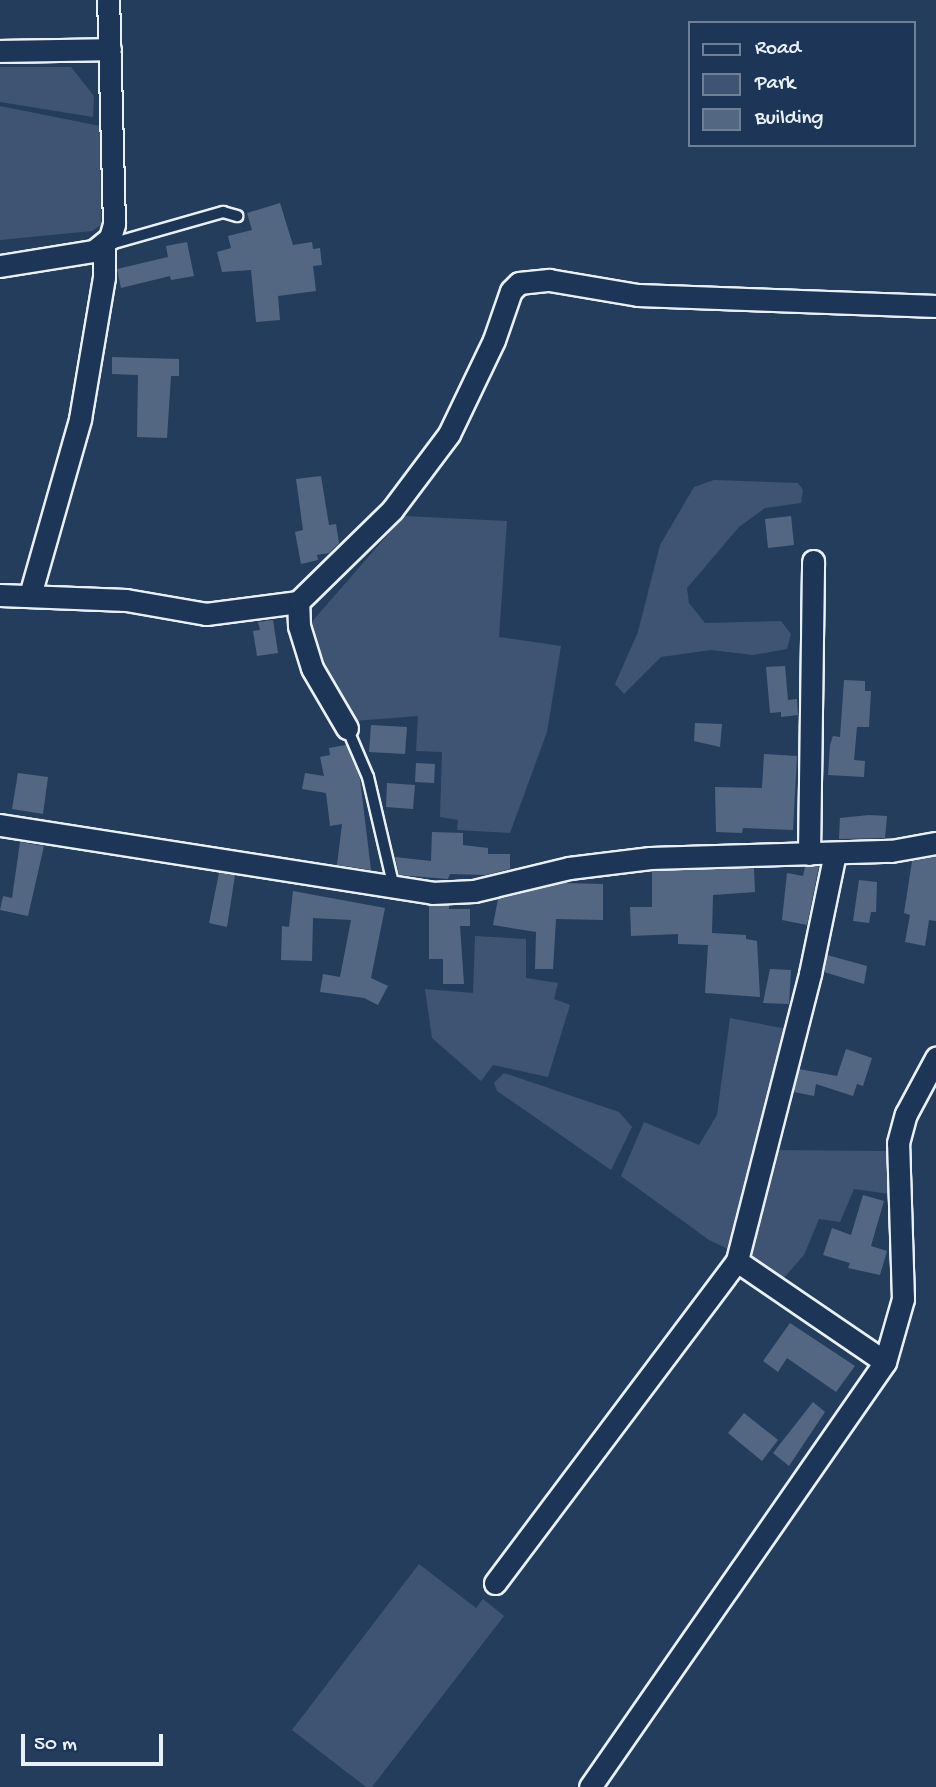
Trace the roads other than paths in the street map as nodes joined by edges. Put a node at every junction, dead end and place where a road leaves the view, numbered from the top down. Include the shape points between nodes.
1 (108, 0) edge
2 (110, 49) junction
3 (0, 51) edge
4 (237, 216) dead end
5 (104, 245) junction
6 (0, 266) edge
7 (936, 306) edge
8 (813, 561) dead end
9 (0, 595) edge
10 (30, 595) junction
11 (298, 603) junction
12 (347, 728) joint
13 (0, 825) edge
14 (936, 844) edge
15 (835, 853) junction
16 (809, 854) junction
17 (394, 888) junction
18 (936, 1058) edge
19 (737, 1261) junction
20 (885, 1362) junction
21 (495, 1583) dead end
22 (590, 1787) edge

1 - 2 street
2 - 3 street
2 - 5 street via 114,224
4 - 5 lane via 223,212
5 - 6 street
5 - 10 street via 104,277 80,419
7 - 11 street via 638,295 550,280 519,283 511,291 495,340 449,434 392,510
8 - 16 street
9 - 10 street
10 - 11 street via 126,600 206,614
11 - 12 street via 299,626 312,668
12 - 17 lane via 368,777
13 - 17 street
14 - 15 street
15 - 16 street
15 - 19 street via 810,974
16 - 17 street via 650,858 569,868 474,891
18 - 20 street via 906,1114 898,1143 903,1299
19 - 20 street
19 - 21 street
20 - 22 street

